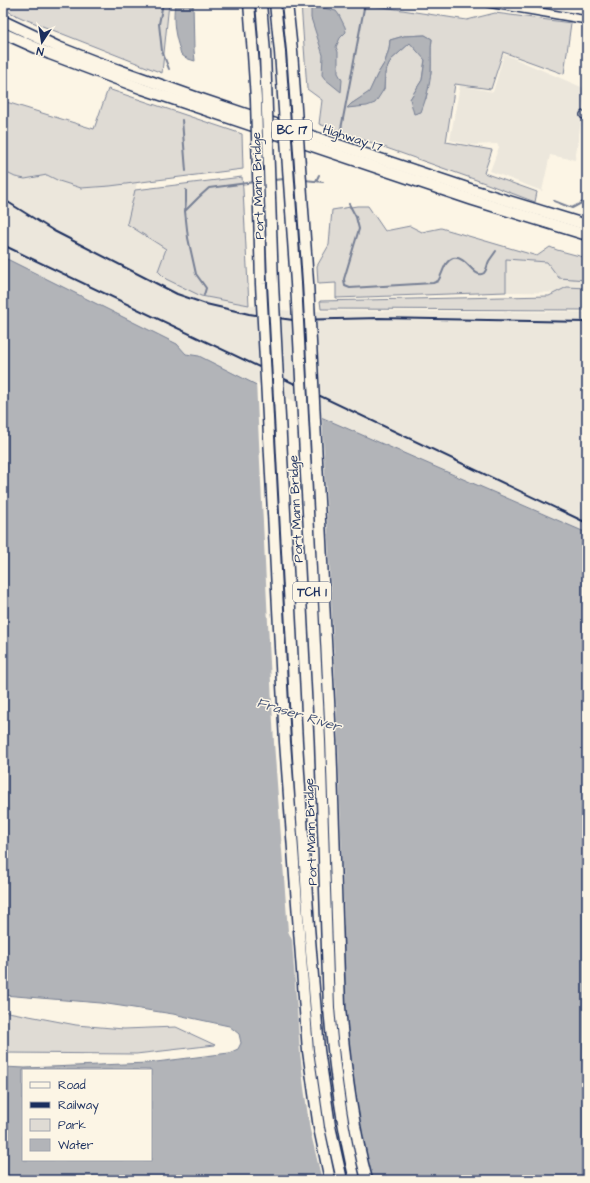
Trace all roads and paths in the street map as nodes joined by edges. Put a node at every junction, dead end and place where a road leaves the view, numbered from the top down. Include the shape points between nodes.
1 (249, 3) edge
2 (261, 3) edge
3 (275, 3) edge
4 (287, 3) edge
5 (488, 3) edge
6 (587, 20) edge
7 (3, 21) edge
8 (3, 34) edge
9 (587, 225) edge
10 (587, 235) edge
11 (330, 1180) edge
12 (342, 1180) edge
13 (356, 1180) edge
14 (367, 1180) edge

1 - 11 highway, bridge via 254,54 262,284 288,789 308,1052 319,1128
2 - 12 highway, Port Mann Bridge / TCH 1, bridge via 273,284 309,927 319,1050 330,1126
3 - 13 highway, Port Mann Bridge / TCH 1, bridge via 296,283 320,740 329,1008 343,1124
4 - 14 highway, bridge via 308,282 331,740 340,1008 354,1122
5 - 6 street
7 - 9 highway, Highway 17 / BC 17 via 99,64 476,192
8 - 10 highway, Highway 17 / BC 17 via 143,89 473,200

